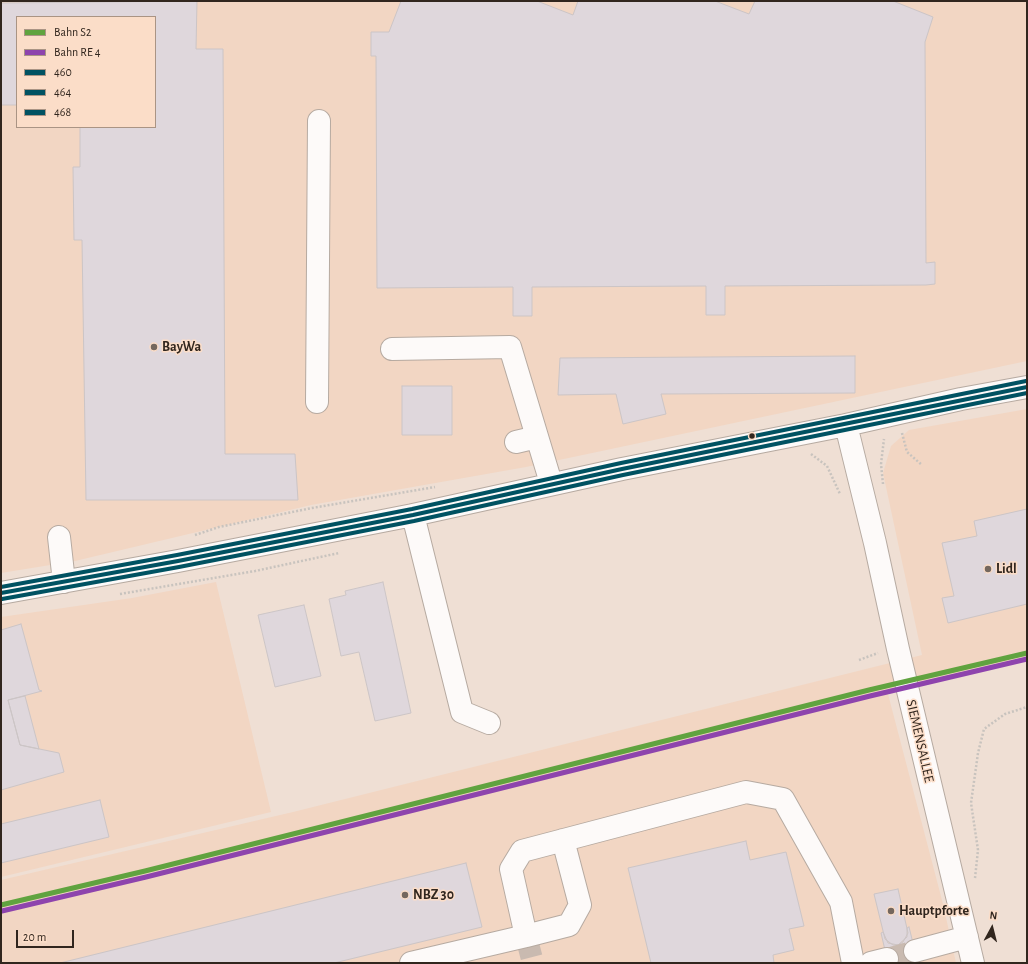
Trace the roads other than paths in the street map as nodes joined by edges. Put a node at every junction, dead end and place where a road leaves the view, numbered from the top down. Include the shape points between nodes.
1 (319, 121) dead end
2 (392, 349) dead end
3 (1027, 387) edge
4 (317, 402) dead end
5 (846, 425) junction
6 (537, 438) junction
7 (516, 442) dead end
8 (551, 483) junction
9 (413, 515) junction
10 (59, 537) dead end
11 (64, 582) junction
12 (1, 593) edge
13 (489, 723) dead end
14 (563, 840) junction
15 (526, 936) junction
16 (966, 937) junction
17 (915, 951) tunnel mouth
18 (411, 963) edge
19 (853, 963) edge
20 (973, 963) edge

1 - 4 street
2 - 6 street via 510,347
3 - 5 street
5 - 8 street
5 - 16 street, SIEMENSALLEE
6 - 7 street
6 - 8 street
8 - 9 street
9 - 11 street
9 - 13 street via 462,712
10 - 11 street
11 - 12 street
14 - 15 street via 522,851 511,870
14 - 15 street via 580,905 569,925
14 - 19 street via 746,792 783,799 840,902
15 - 18 street
16 - 17 street
16 - 20 street, SIEMENSALLEE

